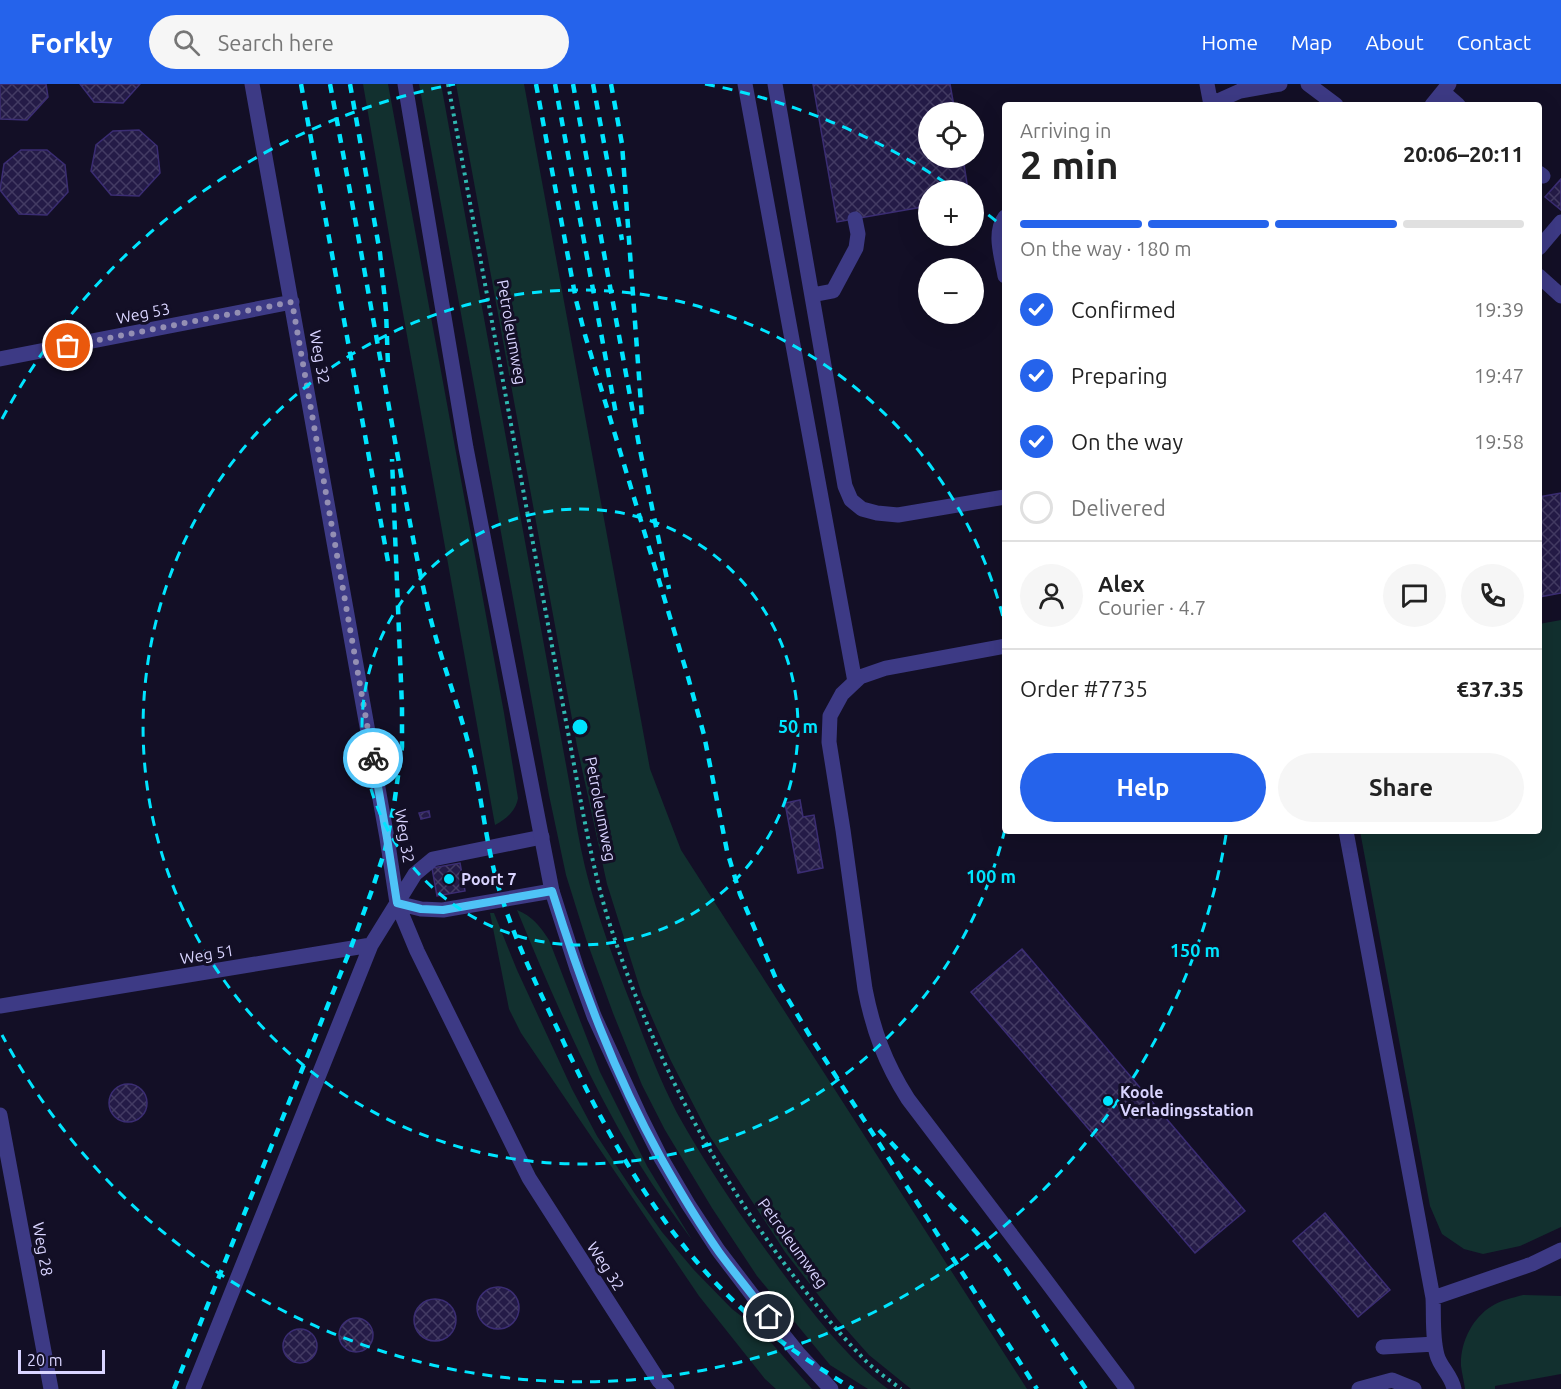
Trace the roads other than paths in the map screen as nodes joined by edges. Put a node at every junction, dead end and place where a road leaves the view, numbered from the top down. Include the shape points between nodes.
1 (252, 84) edge
2 (405, 84) edge
3 (745, 84) edge
4 (775, 84) edge
5 (1207, 84) edge
6 (1280, 84) edge
7 (1308, 84) edge
8 (1446, 88) edge
9 (1210, 102) edge
10 (1217, 102) edge
11 (1332, 102) edge
12 (1434, 102) edge
13 (1456, 102) edge
14 (855, 219) dead end
15 (1002, 221) edge
16 (1561, 222) edge
17 (1542, 244) edge
18 (1002, 258) edge
19 (1542, 279) edge
20 (812, 295) junction
21 (1561, 296) edge
22 (292, 302) junction
23 (0, 359) edge
24 (1002, 498) edge
25 (1002, 647) edge
26 (855, 682) junction
27 (1347, 834) edge
28 (542, 837) junction
29 (552, 891) junction
30 (397, 903) junction
31 (371, 945) junction
32 (0, 1006) edge
33 (0, 1115) edge
34 (1561, 1250) edge
35 (1433, 1298) junction
36 (1435, 1344) junction
37 (1383, 1347) dead end
38 (663, 1385) edge
39 (51, 1389) edge
40 (193, 1389) edge
41 (645, 1389) edge
42 (831, 1389) edge
43 (1127, 1389) edge
44 (1359, 1389) edge
45 (1414, 1389) edge
46 (1454, 1389) edge

1 - 22 street, Weg 32
2 - 28 street via 466,448
3 - 26 street
4 - 20 street
5 - 9 street
6 - 10 street via 1240,92
7 - 11 street
8 - 12 street
8 - 13 street
14 - 20 street via 856,248 833,291
15 - 18 street via 998,233
16 - 17 street
19 - 21 street
20 - 24 street via 845,486 851,500 862,509 898,515
22 - 23 street, Weg 53
22 - 30 street, Weg 32
25 - 26 street via 886,668
26 - 43 street via 842,693 830,716 829,742 870,1011 883,1054 908,1099
27 - 35 street
28 - 29 street
28 - 30 street via 433,859 415,874
29 - 30 street via 443,910
29 - 42 street via 594,1016 661,1158 718,1250
30 - 31 street
30 - 38 street, Weg 32 via 529,1178
31 - 32 street, Weg 51
31 - 40 street
33 - 39 street, Weg 28
34 - 35 street
35 - 36 street
36 - 37 street
36 - 46 street via 1437,1358
38 - 41 street
44 - 45 street via 1392,1380

